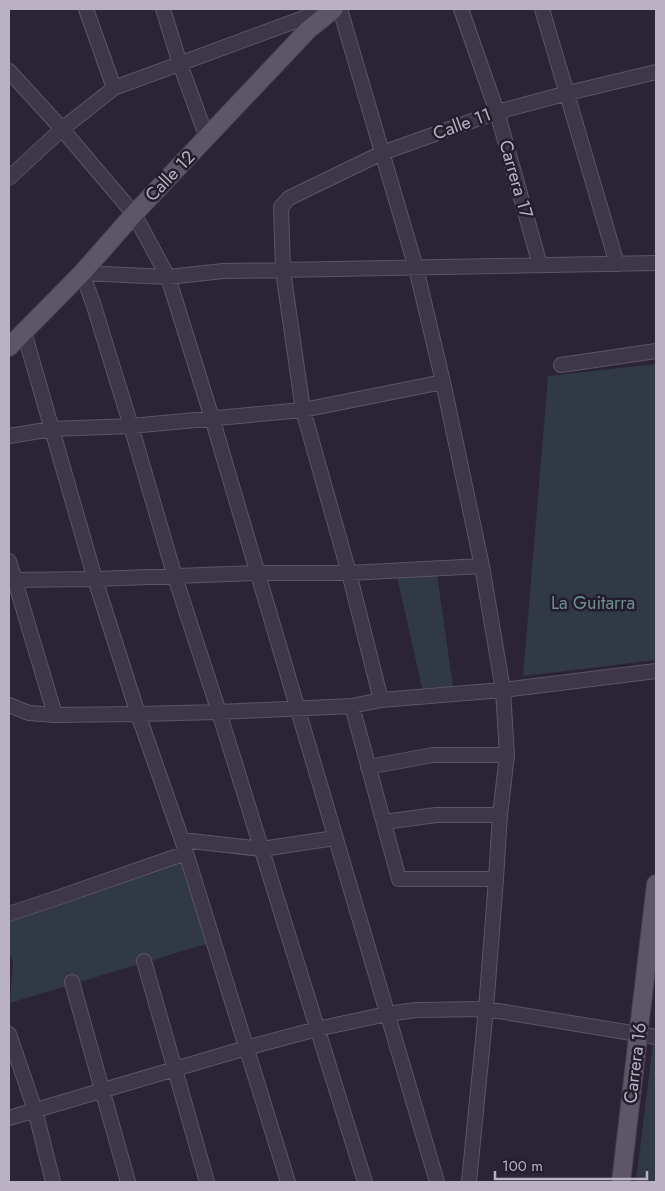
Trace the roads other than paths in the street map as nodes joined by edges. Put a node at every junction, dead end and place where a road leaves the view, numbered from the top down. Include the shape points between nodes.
1 (86, 9) edge
2 (163, 9) edge
3 (328, 9) edge
4 (334, 9) edge
5 (340, 9) edge
6 (461, 9) edge
7 (542, 9) edge
8 (180, 64) junction
9 (9, 71) edge
10 (656, 72) edge
11 (114, 88) junction
12 (568, 93) junction
13 (497, 112) junction
14 (62, 129) junction
15 (207, 138) junction
16 (382, 153) junction
17 (9, 178) edge
18 (134, 214) junction
19 (618, 264) junction
20 (656, 264) edge
21 (540, 265) junction
22 (416, 268) junction
23 (284, 271) junction
24 (82, 274) junction
25 (168, 277) junction
26 (24, 332) junction
27 (9, 347) edge
28 (656, 351) edge
29 (561, 365) dead end
30 (443, 382) junction
31 (304, 410) junction
32 (212, 418) junction
33 (131, 426) junction
34 (52, 430) junction
35 (9, 436) edge
36 (9, 561) edge
37 (482, 566) junction
38 (258, 573) junction
39 (349, 573) junction
40 (175, 576) junction
41 (95, 579) junction
42 (11, 580) edge
43 (656, 671) edge
44 (503, 690) junction
45 (382, 700) junction
46 (9, 705) edge
47 (352, 706) junction
48 (297, 708) junction
49 (219, 712) junction
50 (138, 714) junction
51 (56, 715) junction
52 (507, 755) junction
53 (368, 767) junction
54 (500, 815) junction
55 (384, 822) junction
56 (336, 838) junction
57 (184, 847) junction
58 (262, 849) junction
59 (496, 879) junction
60 (656, 884) edge
61 (9, 914) edge
62 (144, 961) dead end
63 (656, 974) edge
64 (72, 982) dead end
65 (486, 1009) junction
66 (387, 1014) junction
67 (317, 1029) junction
68 (9, 1034) edge
69 (648, 1036) edge
70 (246, 1048) junction
71 (175, 1069) junction
72 (102, 1090) junction
73 (35, 1110) junction
74 (9, 1118) edge
75 (53, 1182) edge
76 (128, 1182) edge
77 (207, 1182) edge
78 (288, 1182) edge
79 (365, 1182) edge
80 (432, 1182) edge
81 (469, 1182) edge
82 (621, 1182) edge
83 (633, 1182) edge

1 - 11 street
2 - 8 street
3 - 8 street
4 - 15 main road, Calle 12 via 308,30
5 - 16 street
6 - 13 street, Carrera 17
7 - 12 street
8 - 11 street
8 - 15 street
9 - 14 street
10 - 12 street, Calle 11
11 - 14 street
12 - 13 street, Calle 11
12 - 19 street
13 - 16 street, Calle 11
13 - 21 street, Carrera 17
14 - 17 street
14 - 18 street
15 - 18 main road, Calle 12
16 - 22 street
16 - 23 street, Calle 11 via 289,198 281,208
18 - 24 main road, Calle 12
18 - 25 street
19 - 20 street
19 - 21 street
21 - 22 street
22 - 23 street
22 - 30 street
23 - 25 street
23 - 31 street
24 - 25 street
24 - 26 main road, Calle 12
24 - 33 street
25 - 32 street
26 - 27 main road, Calle 12
26 - 34 street
28 - 29 street
30 - 31 street
30 - 37 street
31 - 32 street
31 - 39 street
32 - 33 street
32 - 38 street
33 - 34 street
33 - 40 street
34 - 35 street
34 - 41 street
36 - 42 street
37 - 39 street
37 - 44 street
38 - 39 street
38 - 40 street
38 - 48 street
39 - 45 street
40 - 41 street
40 - 49 street
41 - 42 street
41 - 50 street
42 - 51 street
43 - 44 street
44 - 45 street
44 - 52 street
45 - 47 street
46 - 51 street via 29,713
47 - 48 street
47 - 53 street
48 - 49 street
48 - 56 street
49 - 50 street
49 - 58 street
50 - 51 street
50 - 57 street
52 - 53 street via 433,755
52 - 54 street
53 - 55 street
54 - 55 street via 436,815
54 - 59 street
55 - 59 street via 399,879
56 - 58 street
56 - 66 street
57 - 58 street
57 - 61 street
57 - 70 street
58 - 67 street
59 - 65 street
60 - 69 main road, Carrera 16
62 - 71 street
63 - 69 main road, Carrera 16
64 - 72 street
65 - 66 street via 416,1010
65 - 69 street
65 - 81 street
66 - 67 street
66 - 80 street
67 - 70 street
67 - 79 street
68 - 73 street
69 - 82 main road, Carrera 16
69 - 83 main road, Carrera 16
70 - 71 street
70 - 78 street
71 - 72 street
71 - 77 street
72 - 73 street
72 - 76 street
73 - 74 street
73 - 75 street

